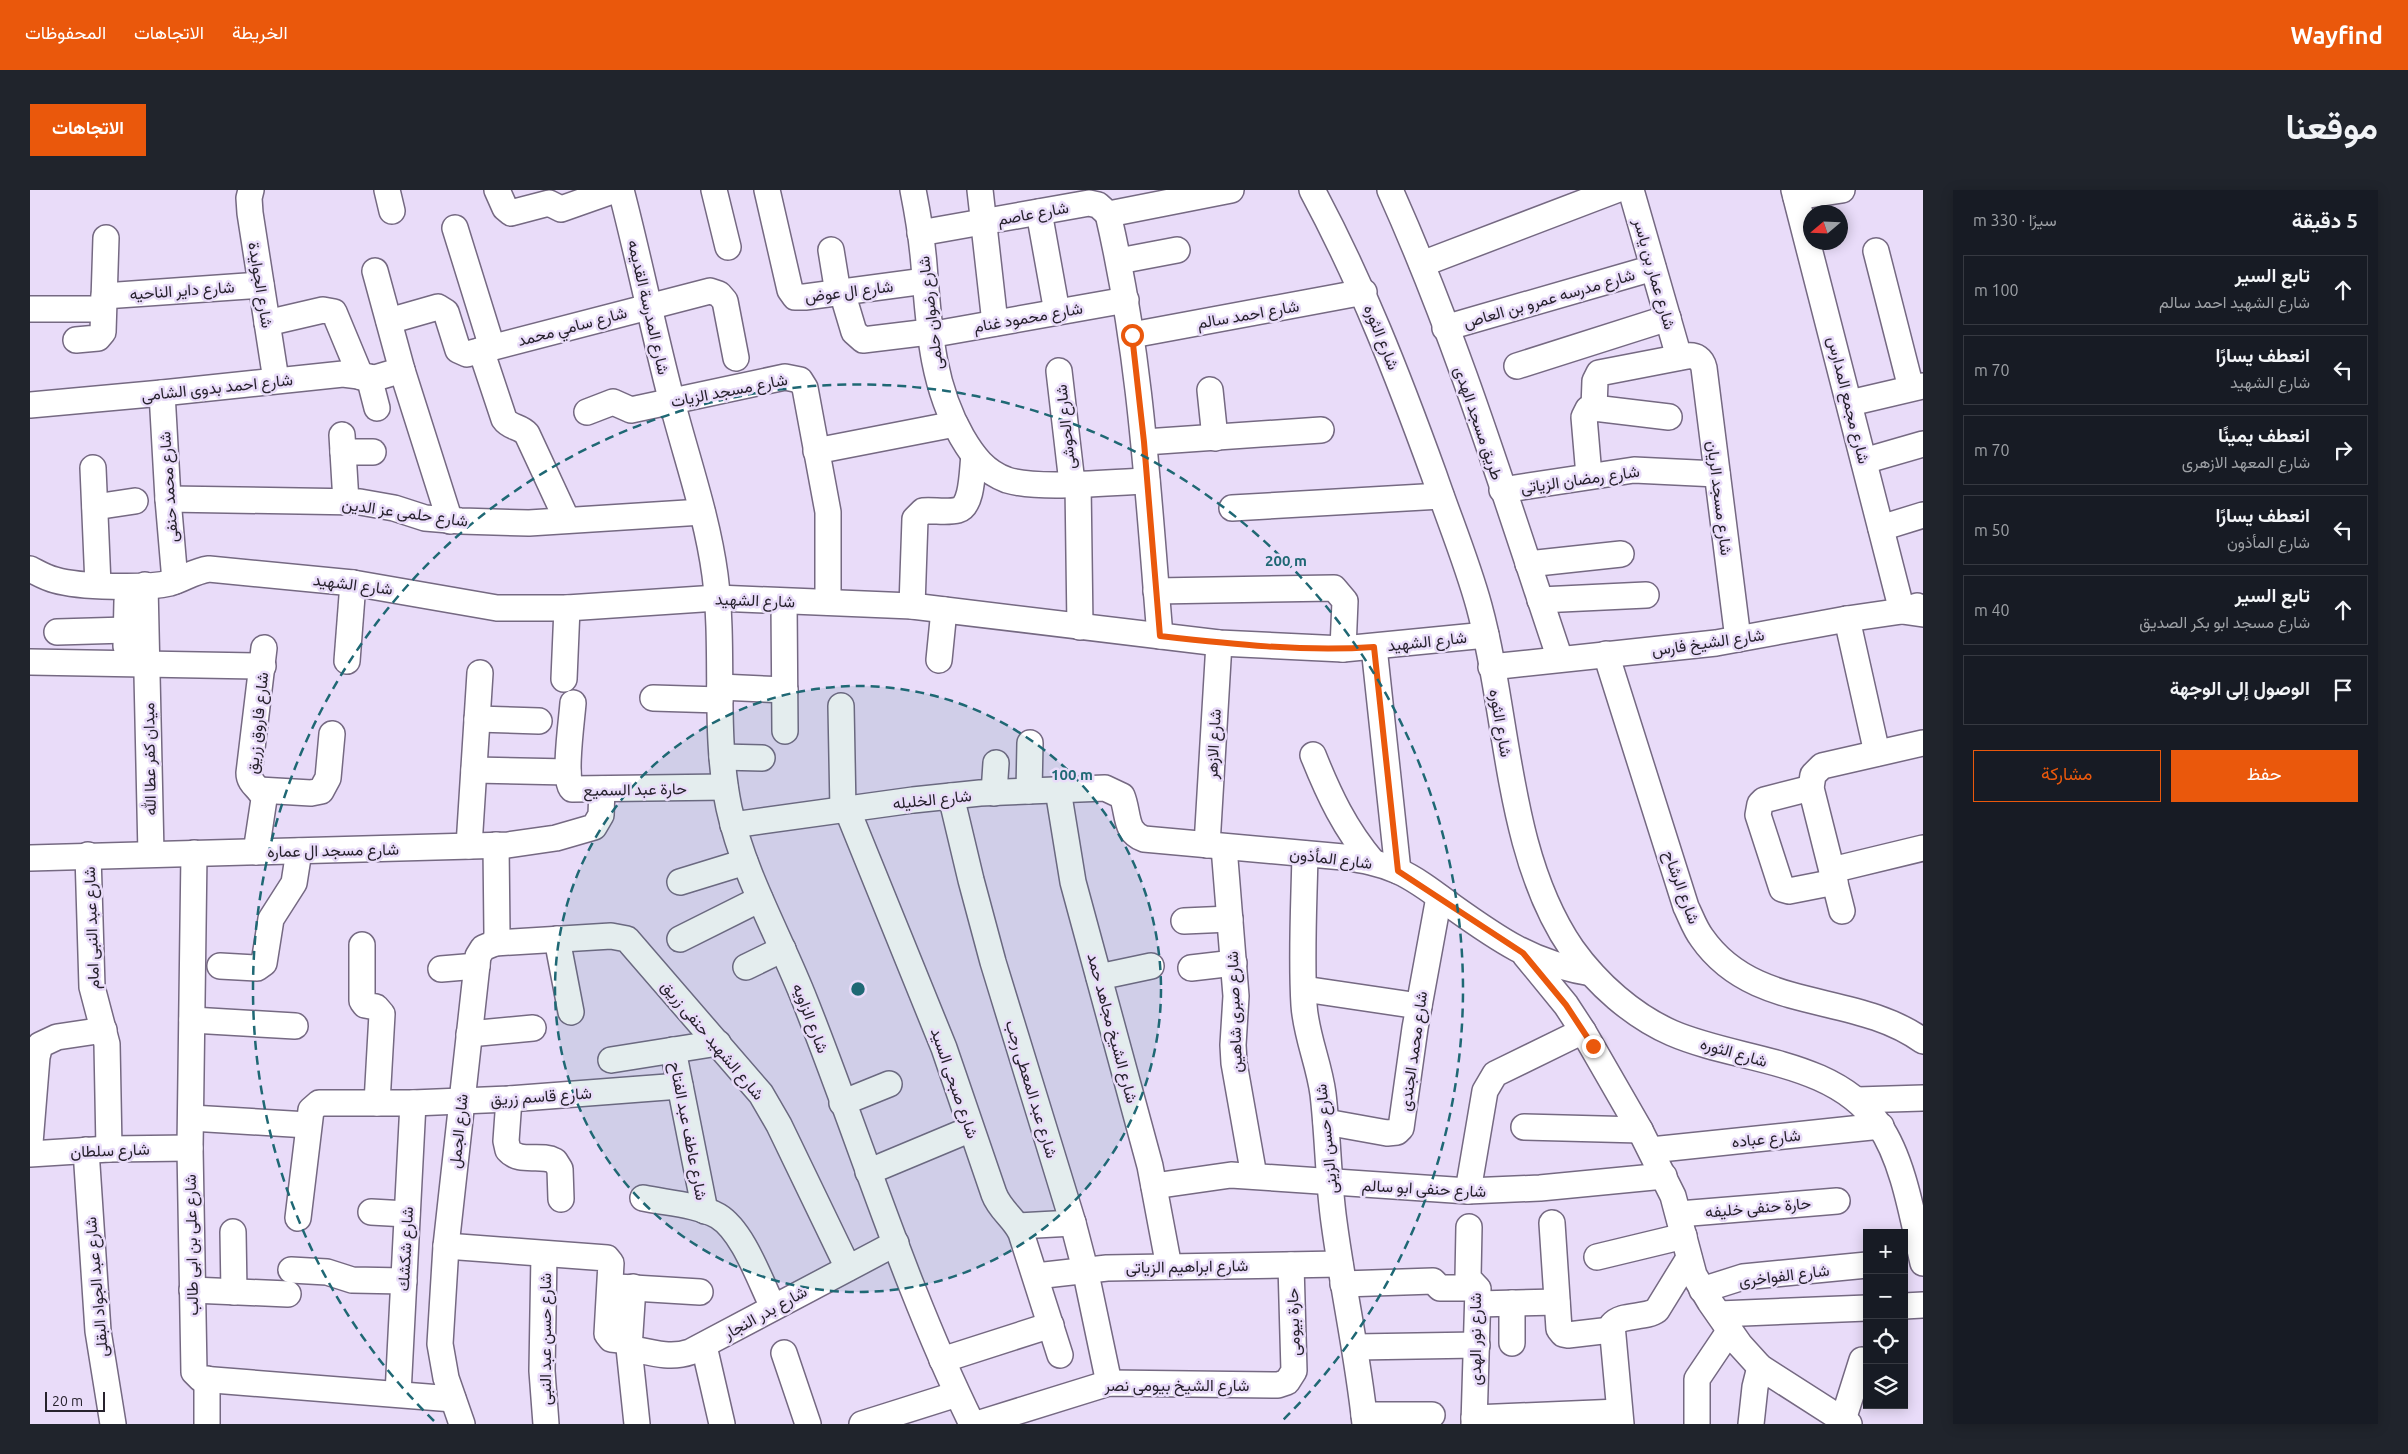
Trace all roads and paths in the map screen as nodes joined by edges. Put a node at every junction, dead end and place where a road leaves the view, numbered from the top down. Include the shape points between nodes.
1 (251, 190) edge
2 (497, 190) edge
3 (615, 190) edge
4 (621, 190) edge
5 (714, 190) edge
6 (767, 190) edge
7 (913, 190) edge
8 (980, 190) edge
9 (1231, 190) edge
10 (1312, 190) edge
11 (1392, 190) edge
12 (1616, 190) edge
13 (1631, 190) edge
14 (1842, 190) edge
15 (1795, 193) edge
16 (1039, 212) junction
17 (1108, 214) junction
18 (983, 222) junction
19 (455, 228) dead end
20 (920, 233) junction
21 (106, 238) dead end
22 (728, 247) dead end
23 (831, 250) dead end
24 (1177, 250) dead end
25 (1876, 251) dead end
26 (1119, 261) junction
27 (1422, 264) junction
28 (1653, 268) junction
29 (375, 271) dead end
30 (925, 281) junction
31 (261, 285) junction
32 (840, 292) junction
33 (1364, 292) junction
34 (1126, 300) junction
35 (104, 303) junction
36 (650, 305) junction
37 (30, 309) edge
38 (1057, 312) junction
39 (1668, 318) junction
40 (388, 321) junction
41 (267, 323) junction
42 (995, 323) junction
43 (1446, 328) junction
44 (929, 333) junction
45 (1132, 335) junction
46 (76, 340) dead end
47 (486, 349) junction
48 (736, 358) dead end
49 (1689, 358) junction
50 (1517, 366) dead end
51 (402, 370) junction
52 (1059, 371) dead end
53 (365, 377) junction
54 (276, 380) junction
55 (1917, 387) edge
56 (1210, 390) dead end
57 (162, 394) junction
58 (671, 401) junction
59 (1850, 403) junction
60 (30, 405) edge
61 (378, 408) dead end
62 (1594, 408) junction
63 (587, 412) dead end
64 (1669, 417) dead end
65 (955, 424) junction
66 (1320, 430) dead end
67 (1215, 438) junction
68 (1144, 442) junction
69 (1923, 444) edge
70 (816, 451) junction
71 (372, 452) dead end
72 (974, 456) junction
73 (1864, 461) junction
74 (93, 468) dead end
75 (1717, 474) junction
76 (1589, 476) junction
77 (1147, 481) junction
78 (1075, 483) junction
79 (1502, 490) junction
80 (1441, 496) junction
81 (168, 499) junction
82 (135, 501) dead end
83 (346, 502) junction
84 (95, 507) junction
85 (1232, 508) dead end
86 (702, 512) junction
87 (1923, 515) edge
88 (567, 520) junction
89 (450, 521) junction
90 (1881, 528) junction
91 (1621, 554) dead end
92 (1528, 564) junction
93 (30, 569) edge
94 (175, 581) junction
95 (353, 583) junction
96 (98, 585) junction
97 (1156, 591) junction
98 (136, 593) junction
99 (1646, 595) dead end
100 (717, 598) junction
101 (1540, 600) junction
102 (784, 602) junction
103 (828, 602) junction
104 (912, 606) junction
105 (567, 608) junction
106 (944, 610) junction
107 (1916, 610) edge
108 (1847, 619) junction
109 (1080, 627) junction
110 (126, 630) junction
111 (57, 632) dead end
112 (1486, 635) junction
113 (1160, 636) junction
114 (1738, 639) junction
115 (1218, 643) junction
116 (1374, 647) junction
117 (1343, 649) junction
118 (1606, 654) junction
119 (1560, 659) junction
120 (939, 660) dead end
121 (347, 661) dead end
122 (30, 662) edge
123 (137, 663) junction
124 (1491, 667) junction
125 (480, 673) dead end
126 (564, 679) dead end
127 (785, 690) junction
128 (720, 694) junction
129 (653, 698) dead end
130 (573, 703) dead end
131 (842, 706) dead end
132 (477, 719) junction
133 (539, 721) dead end
134 (785, 731) dead end
135 (332, 734) dead end
136 (1923, 742) edge
137 (1030, 743) dead end
138 (1877, 753) junction
139 (1313, 755) dead end
140 (722, 758) junction
141 (762, 758) dead end
142 (996, 763) dead end
143 (474, 770) junction
144 (568, 772) junction
145 (725, 787) junction
146 (1811, 788) junction
147 (602, 789) junction
148 (259, 790) junction
149 (1058, 790) junction
150 (1029, 791) junction
151 (994, 793) junction
152 (951, 796) junction
153 (1126, 805) joint
154 (845, 809) junction
155 (733, 825) junction
156 (496, 845) junction
157 (469, 846) junction
158 (1216, 846) junction
159 (1923, 848) edge
160 (256, 852) junction
161 (299, 852) junction
162 (194, 853) junction
163 (151, 854) junction
164 (1305, 854) junction
165 (88, 855) junction
166 (30, 858) edge
167 (745, 862) junction
168 (1373, 862) junction
169 (1398, 871) junction
170 (1833, 876) junction
171 (680, 882) dead end
172 (1439, 897) junction
173 (760, 899) junction
174 (1842, 911) dead end
175 (1230, 919) junction
176 (1184, 921) dead end
177 (557, 939) junction
178 (680, 939) dead end
179 (495, 942) junction
180 (362, 945) dead end
181 (783, 949) junction
182 (1523, 953) junction
183 (1234, 963) junction
184 (220, 966) dead end
185 (477, 966) junction
186 (746, 966) dead end
187 (1151, 966) dead end
188 (1190, 968) dead end
189 (440, 969) dead end
190 (1591, 973) junction
191 (1099, 977) junction
192 (1304, 989) junction
193 (1419, 1006) junction
194 (571, 1012) dead end
195 (192, 1020) junction
196 (295, 1026) dead end
197 (533, 1028) dead end
198 (104, 1030) junction
199 (1583, 1031) junction
200 (468, 1034) junction
201 (1923, 1040) edge
202 (718, 1043) junction
203 (672, 1050) junction
204 (611, 1060) dead end
205 (890, 1084) dead end
206 (680, 1086) junction
207 (1923, 1098) edge
208 (509, 1099) junction
209 (1857, 1100) junction
210 (461, 1101) junction
211 (377, 1103) junction
212 (413, 1103) junction
213 (842, 1103) junction
214 (311, 1115) junction
215 (191, 1118) junction
216 (1326, 1122) junction
217 (1880, 1126) junction
218 (1524, 1127) dead end
219 (971, 1129) junction
220 (1646, 1140) junction
221 (30, 1143) edge
222 (190, 1148) junction
223 (97, 1149) junction
224 (30, 1154) edge
225 (868, 1172) junction
226 (1254, 1176) junction
227 (1664, 1176) junction
228 (1330, 1183) junction
229 (1154, 1186) junction
230 (1468, 1191) junction
231 (643, 1198) dead end
232 (561, 1199) dead end
233 (1837, 1201) dead end
234 (704, 1211) junction
235 (371, 1212) dead end
236 (407, 1214) junction
237 (298, 1218) dead end
238 (1073, 1223) junction
239 (1552, 1223) dead end
240 (1018, 1226) junction
241 (1469, 1227) dead end
242 (233, 1232) dead end
243 (1684, 1236) junction
244 (896, 1243) junction
245 (446, 1246) junction
246 (544, 1254) junction
247 (1597, 1257) dead end
248 (1923, 1261) edge
249 (1908, 1262) edge
250 (1291, 1264) junction
251 (1863, 1266) edge
252 (1169, 1267) junction
253 (848, 1268) junction
254 (1085, 1269) junction
255 (1341, 1274) junction
256 (1036, 1276) junction
257 (404, 1281) junction
258 (621, 1287) junction
259 (192, 1290) junction
260 (1702, 1290) junction
261 (234, 1292) junction
262 (700, 1292) dead end
263 (1478, 1296) junction
264 (1557, 1302) junction
265 (1512, 1303) junction
266 (1923, 1305) edge
267 (1908, 1306) edge
268 (773, 1307) junction
269 (1863, 1308) edge
270 (1724, 1322) junction
271 (1051, 1325) junction
272 (1611, 1330) junction
273 (1512, 1343) dead end
274 (629, 1345) junction
275 (1477, 1345) junction
276 (704, 1346) junction
277 (1356, 1347) junction
278 (784, 1353) dead end
279 (1060, 1355) dead end
280 (942, 1360) junction
281 (1862, 1360) dead end
282 (1760, 1367) junction
283 (207, 1379) junction
284 (1291, 1379) joint
285 (1109, 1383) junction
286 (398, 1394) junction
287 (957, 1394) junction
288 (453, 1399) junction
289 (1432, 1415) dead end
290 (1620, 1418) edge
291 (1364, 1419) edge
292 (1533, 1420) edge
293 (1474, 1421) edge
294 (1846, 1422) edge
295 (113, 1424) edge
296 (207, 1424) edge
297 (462, 1424) edge
298 (546, 1424) edge
299 (637, 1424) edge
300 (722, 1424) edge
301 (808, 1424) edge
302 (862, 1424) edge
303 (972, 1424) edge
304 (977, 1424) edge
305 (1697, 1424) edge
306 (1751, 1424) edge

1 - 31 street, شارع الجوايدة via 250,213
2 - 3 street via 506,210 511,213 549,203 561,209
4 - 36 street, شارع المدرسة القديمه
5 - 22 street
6 - 32 street, شارع ال عوض via 792,295 806,298
7 - 20 street, شارع رضوان حلمى
8 - 18 street
9 - 17 street
10 - 33 street, شارع الثوره
11 - 27 street, طريق مسجد الهدى
12 - 27 street
13 - 28 street, شارع عمار بن ياسر
14 - 15 street
15 - 59 street, شارع مجمع المدارس
16 - 17 street, شارع عاصم via 1094,203
16 - 18 street, شارع عاصم
16 - 38 street
17 - 26 street
18 - 20 street, شارع عاصم
18 - 42 street
19 - 47 street
20 - 30 street, شارع رضوان حلمى
21 - 35 street
23 - 32 street, شارع محمود غنام
24 - 26 street
25 - 55 street
26 - 34 street
27 - 43 street, طريق مسجد الهدى
28 - 39 street, شارع عمار بن ياسر
28 - 43 street, شارع مدرسه عمرو بن العاص
29 - 40 street
30 - 32 street, شارع ال عوض
30 - 44 street, شارع رضوان حلمى
31 - 35 street, شارع داير الناحيه
31 - 41 street, شارع الجوايدة
32 - 44 street, شارع محمود غنام via 854,332 863,340
33 - 45 street, شارع احمد سالم
33 - 80 street, شارع الثوره via 1394,364
34 - 38 street, شارع محمود غنام
34 - 45 street
35 - 37 street, شارع داير الناحيه
35 - 46 street via 102,335
36 - 47 street, شارع سامي محمد
36 - 48 street, شارع سامي محمد via 706,292 719,294 725,302
36 - 58 street, شارع المدرسة القديمه
38 - 42 street, شارع محمود غنام
39 - 49 street, شارع عمار بن ياسر
39 - 50 street
40 - 47 street, شارع سامي محمد via 442,308 458,350 467,354
40 - 51 street
41 - 53 street via 323,310 334,312
41 - 54 street, شارع الجوايدة
42 - 44 street, شارع محمود غنام
43 - 79 street, طريق مسجد الهدى
44 - 65 street, شارع رضوان حلمى via 937,375
45 - 68 street
47 - 88 street via 504,419 527,434
49 - 62 street via 1599,373 1595,381
49 - 75 street, شارع مسجد الريان via 1704,368
51 - 53 street, شارع احمد بدوى الشامى
51 - 89 street
52 - 78 street, شارع الحوشى
53 - 54 street, شارع احمد بدوى الشامى via 343,374
53 - 61 street
54 - 57 street, شارع احمد بدوى الشامى
55 - 59 street
56 - 67 street
57 - 60 street, شارع احمد بدوى الشامى
57 - 81 street, شارع محمد حنفى
58 - 63 street, شارع مسجد الزيات via 631,410 613,402
58 - 70 street, شارع مسجد الزيات via 795,377 805,388
58 - 86 street, شارع المدرسة القديمه
59 - 73 street, شارع مجمع المدارس
62 - 64 street
62 - 76 street via 1588,410 1584,417
65 - 70 street
65 - 72 street, شارع رضوان حلمى
66 - 67 street
67 - 68 street
68 - 77 street
69 - 73 street
70 - 103 street, شارع مسجد الزيات via 828,522
71 - 83 street via 342,444
72 - 78 street, شارع رضوان حلمى via 990,471 1009,481
72 - 104 street via 969,499 965,506 957,511 923,511 914,518
73 - 90 street, شارع مجمع المدارس
74 - 84 street
75 - 76 street, شارع رمضان الزياتى via 1653,470
75 - 114 street, شارع مسجد الريان
76 - 79 street, شارع رمضان الزياتى
77 - 78 street, شارع رضوان حلمى
77 - 97 street
78 - 109 street, شارع الحوشى
79 - 92 street, طريق مسجد الهدى
80 - 85 street
80 - 112 street, شارع الثوره via 1471,579
81 - 83 street, شارع حلمى عز الدين
81 - 94 street, شارع محمد حنفى
82 - 84 street
83 - 89 street, شارع حلمى عز الدين via 377,504 425,518
84 - 96 street
86 - 88 street, شارع حلمى عز الدين
86 - 100 street, شارع المدرسة القديمه
87 - 90 street
88 - 89 street, شارع حلمى عز الدين via 529,523
90 - 107 street, شارع مجمع المدارس
91 - 92 street
92 - 101 street, طريق مسجد الهدى
93 - 96 street, شارع الشهيد via 52,580
94 - 95 street, شارع الشهيد via 191,572 209,569
94 - 98 street, شارع الشهيد
95 - 105 street, شارع الشهيد via 474,606
95 - 121 street
96 - 98 street, شارع الشهيد
97 - 113 street
97 - 117 street via 1334,588 1345,601
98 - 110 street
98 - 123 street, ميدان كفر عطا الله
99 - 101 street
100 - 102 street, شارع الشهيد
100 - 105 street, شارع الشهيد
100 - 128 street, شارع الزاويه
101 - 119 street, طريق مسجد الهدى
102 - 103 street, شارع الشهيد
102 - 127 street
103 - 104 street, شارع الشهيد
104 - 106 street, شارع الشهيد
105 - 126 street
106 - 109 street, شارع الشهيد
106 - 120 street
107 - 108 street, شارع الشيخ فارس
108 - 114 street, شارع الشيخ فارس
108 - 138 street
109 - 113 street, شارع الشهيد
110 - 111 street
110 - 123 street
112 - 116 street, شارع الشهيد
112 - 124 street, شارع الثوره
113 - 115 street, شارع الشهيد
114 - 118 street, شارع الشيخ فارس via 1690,647
115 - 117 street, شارع الشهيد
115 - 158 street, شارع الازهر
116 - 117 street, شارع الشهيد
116 - 169 street
118 - 119 street, شارع الشيخ فارس
118 - 201 street, شارع الرشاح via 1686,907 1701,938 1724,963 1752,982 1784,994 1878,1016 1906,1028
119 - 124 street, شارع الشيخ فارس
122 - 123 street
123 - 148 street, شارع فاروق زريق via 264,657 249,777
123 - 163 street, ميدان كفر عطا الله
124 - 190 street, شارع الثوره via 1511,778 1532,862 1556,920
125 - 132 street
127 - 128 street
127 - 134 street
128 - 129 street
128 - 140 street, شارع الزاويه
130 - 144 street, حارة عبد السميع
131 - 154 street
132 - 133 street
132 - 143 street
135 - 148 street via 328,778 321,790 311,793
136 - 138 street
137 - 150 street
138 - 146 street via 1822,766 1813,775
139 - 168 street via 1341,818
140 - 141 street
140 - 145 street, شارع الزاويه
142 - 151 street
143 - 144 street
143 - 157 street
144 - 147 street, حارة عبد السميع via 568,784 572,789
145 - 147 street, حارة عبد السميع
145 - 155 street, شارع الزاويه
146 - 170 street
146 - 170 street via 1764,800 1758,815 1782,888 1789,891
147 - 156 street, شارع مسجد ال عماره via 601,815 594,827 556,838
148 - 160 street, شارع فاروق زريق via 264,805
149 - 150 street, شارع الخليله
149 - 153 street, شارع الخليله via 1105,788 1122,796
149 - 191 street, شارع الشيخ مجاهد حمد via 1073,882
150 - 151 street, شارع الخليله
151 - 152 street, شارع الخليله
152 - 154 street, شارع الخليله
152 - 238 street, شارع عبد المعطى رجب via 993,962
153 - 158 street, شارع المأذون via 1128,823 1136,836
154 - 155 street, شارع الخليله
154 - 219 street, شارع صبحى السيد via 944,1048
155 - 167 street, شارع الزاويه
156 - 157 street, شارع مسجد ال عماره
156 - 179 street
157 - 161 street, شارع مسجد ال عماره
158 - 164 street, شارع المأذون
158 - 175 street, شارع صبرى شاهين
159 - 170 street
160 - 161 street, شارع مسجد ال عماره
160 - 162 street, شارع مسجد ال عماره
161 - 184 street via 294,883 270,919 264,963 252,969
162 - 163 street, شارع مسجد ال عماره
162 - 195 street, شارع على بن ابى طالب
163 - 165 street, شارع مسجد ال عماره
164 - 168 street, شارع المأذون
164 - 192 street, شارع حسن الزينى
165 - 166 street, شارع مسجد ال عماره
165 - 198 street, شارع عبد النبى امام via 92,987
167 - 171 street
167 - 173 street, شارع الزاويه
168 - 169 street, شارع المأذون
169 - 172 street, شارع المأذون
170 - 174 street
172 - 182 street, شارع المأذون
172 - 193 street, شارع محمد الجندى
173 - 178 street
173 - 181 street, شارع الزاويه
175 - 176 street
175 - 183 street, شارع صبرى شاهين
177 - 179 street, شارع الشهيد حنفى زريق
177 - 194 street
177 - 202 street, شارع الشهيد حنفى زريق via 611,936 626,939
179 - 185 street, شارع الجمل via 480,951
180 - 211 street via 362,1001 376,1007 382,1014
181 - 186 street
181 - 213 street, شارع الزاويه
182 - 190 street, شارع المأذون via 1563,968
182 - 199 street
183 - 188 street
183 - 226 street, شارع صبرى شاهين via 1234,1063
185 - 189 street
185 - 200 street, شارع الجمل
187 - 191 street
190 - 209 street, شارع الثوره via 1615,996 1670,1032 1732,1053 1796,1069 1828,1082
191 - 229 street, شارع الشيخ مجاهد حمد
192 - 193 street
192 - 216 street, شارع حسن الزينى via 1307,1031
193 - 216 street, شارع محمد الجندى via 1401,1128 1387,1133
195 - 196 street
195 - 215 street, شارع على بن ابى طالب
197 - 200 street
198 - 221 street via 57,1037 40,1045 36,1057
198 - 223 street, شارع عبد النبى امام via 108,1058
199 - 220 street
199 - 230 street via 1504,1069 1488,1082
200 - 210 street, شارع الجمل
202 - 203 street
202 - 253 street, شارع الشهيد حنفى زريق via 761,1094 779,1124
203 - 204 street
203 - 206 street, شارع عاطف عبد الفتاح
205 - 213 street
206 - 208 street, شارع قاسم زريق
206 - 234 street, شارع عاطف عبد الفتاح
207 - 209 street
208 - 210 street, شارع قاسم زريق
208 - 232 street via 508,1150 519,1157 555,1161 560,1169
209 - 217 street, شارع الثوره
210 - 212 street, شارع قاسم زريق
210 - 245 street, شارع الجمل
211 - 212 street, شارع قاسم زريق
211 - 214 street, شارع قاسم زريق via 324,1102
212 - 236 street, شارع شكشك
213 - 225 street, شارع الزاويه
214 - 215 street, شارع قاسم زريق
214 - 237 street
215 - 222 street, شارع على بن ابى طالب
216 - 228 street, شارع حسن الزينى
217 - 220 street, شارع عباده
217 - 248 street, شارع الثوره via 1896,1159
218 - 220 street, شارع عباده
219 - 225 street
219 - 240 street, شارع صبحى السيد via 998,1204
220 - 227 street
222 - 223 street, شارع سلطان
222 - 259 street, شارع على بن ابى طالب
223 - 224 street, شارع سلطان
223 - 295 street, شارع عبد الجواد البقلى via 98,1331
225 - 244 street, شارع الزاويه
226 - 228 street, شارع حنفى ابو سالم
226 - 229 street, شارع حنفى ابو سالم via 1232,1175
227 - 230 street, شارع حنفى ابو سالم via 1540,1188
227 - 243 street
228 - 230 street, شارع حنفى ابو سالم
228 - 255 street, شارع حسن الزينى
229 - 252 street, شارع الشيخ مجاهد حمد
231 - 234 street, شارع عاطف عبد الفتاح
233 - 243 street, حارة حنفى خليفه
234 - 268 street, شارع عاطف عبد الفتاح via 724,1220 738,1236
235 - 236 street
236 - 257 street, شارع شكشك
238 - 240 street
238 - 254 street, شارع عبد المعطى رجب
239 - 264 street
240 - 256 street, شارع صبحى السيد
241 - 263 street, شارع نور الهدى via 1468,1278
242 - 261 street
243 - 247 street, حارة حنفى خليفه
243 - 260 street
243 - 272 street via 1657,1310 1652,1314 1616,1321
244 - 253 street, شارع بدر النجار
244 - 280 street, شارع الزاويه
245 - 246 street
245 - 288 street, شارع الجمل via 440,1344
246 - 258 street via 608,1258
246 - 298 street, شارع حسن عبد النبى via 542,1371
248 - 249 street
250 - 252 street, شارع ابراهيم الزياتى
250 - 255 street, شارع ابراهيم الزياتى
250 - 284 street, حارة بيومى via 1294,1371
251 - 260 street, شارع الفواخرى via 1744,1277
252 - 254 street, شارع ابراهيم الزياتى
253 - 268 street, شارع بدر النجار
254 - 256 street, شارع ابراهيم الزياتى
254 - 285 street, شارع عبد المعطى رجب
255 - 263 street, شارع ابراهيم الزياتى via 1432,1281 1440,1288
255 - 277 street, شارع حسن الزينى
256 - 271 street, شارع صبحى السيد
257 - 261 street via 352,1280 327,1272
257 - 286 street, شارع شكشك
258 - 262 street
258 - 274 street
259 - 261 street
259 - 283 street, شارع على بن ابى طالب via 194,1372 201,1379
260 - 270 street
263 - 265 street, شارع ابراهيم الزياتى
263 - 275 street, شارع نور الهدى
264 - 265 street, شارع ابراهيم الزياتى
264 - 272 street via 1559,1329 1565,1335
265 - 273 street
266 - 267 street
268 - 276 street, شارع بدر النجار
269 - 270 street
270 - 282 street
270 - 305 street via 1696,1379
271 - 279 street, شارع صبحى السيد
271 - 280 street
272 - 290 street
274 - 276 street, شارع بدر النجار via 677,1356
274 - 299 street
275 - 277 street
275 - 293 street, شارع نور الهدى
276 - 300 street
277 - 291 street, شارع حسن الزينى
278 - 301 street
280 - 287 street, شارع الزاويه
281 - 294 street
282 - 294 street
282 - 306 street
283 - 286 street
283 - 296 street
284 - 285 street, شارع الشيخ بيومى نصر via 1278,1385
285 - 304 street, شارع الشيخ بيومى نصر
286 - 288 street
287 - 302 street
287 - 303 street, شارع الزاويه
288 - 297 street, شارع الجمل
289 - 291 street
290 - 292 street
292 - 293 street

